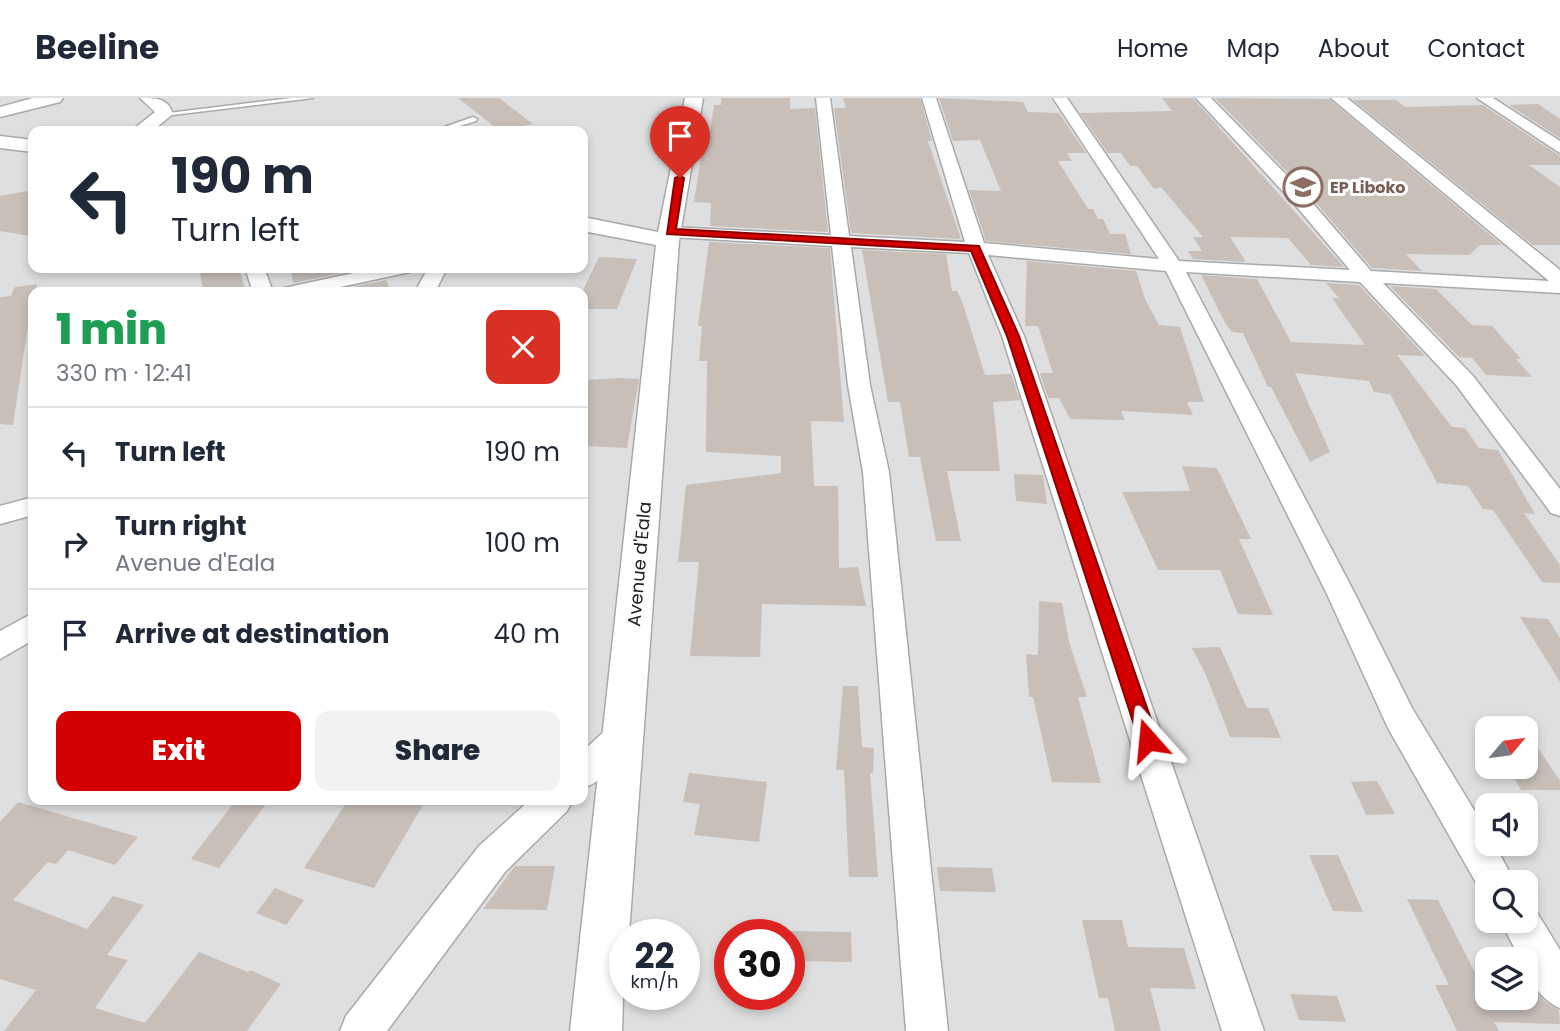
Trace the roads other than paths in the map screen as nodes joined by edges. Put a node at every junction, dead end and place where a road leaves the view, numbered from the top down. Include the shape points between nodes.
1 (54, 98) edge
2 (310, 98) edge
3 (694, 98) edge
4 (823, 98) edge
5 (929, 98) edge
6 (1060, 98) edge
7 (1203, 98) edge
8 (1338, 98) edge
9 (1484, 98) edge
10 (3, 108) edge
11 (159, 110) edge
12 (473, 119) dead end
13 (145, 126) edge
14 (452, 126) edge
15 (0, 142) edge
16 (28, 146) edge
17 (1560, 148) edge
18 (0, 150) edge
19 (588, 225) edge
20 (669, 237) junction
21 (841, 241) junction
22 (975, 248) junction
23 (1173, 266) junction
24 (380, 273) edge
25 (1366, 277) junction
26 (1560, 280) edge
27 (314, 287) edge
28 (1560, 287) edge
29 (28, 507) edge
30 (1560, 507) edge
31 (0, 515) edge
32 (28, 628) edge
33 (0, 647) edge
34 (623, 735) junction
35 (588, 768) edge
36 (550, 805) edge
37 (1489, 870) edge
38 (1527, 933) edge
39 (1560, 988) edge
40 (361, 1031) edge
41 (596, 1031) edge
42 (927, 1031) edge
43 (1243, 1031) edge

1 - 10 street
2 - 11 lane
3 - 20 street, Avenue d'Eala
4 - 21 street
5 - 22 street
6 - 23 street
7 - 25 street via 1297,196
8 - 26 street
9 - 17 street
11 - 13 street
12 - 14 lane
15 - 16 street
16 - 18 street
19 - 20 street
20 - 21 street
20 - 34 street, Avenue d'Eala
21 - 22 street
21 - 42 street via 859,385 876,472
22 - 23 street
22 - 43 street via 1013,336
23 - 25 street
23 - 37 street via 1400,718
24 - 27 street
25 - 28 street
25 - 30 street via 1465,381
29 - 31 street
32 - 33 street
34 - 35 street
34 - 41 street, Avenue d'Eala
36 - 40 street via 492,859
38 - 39 street

